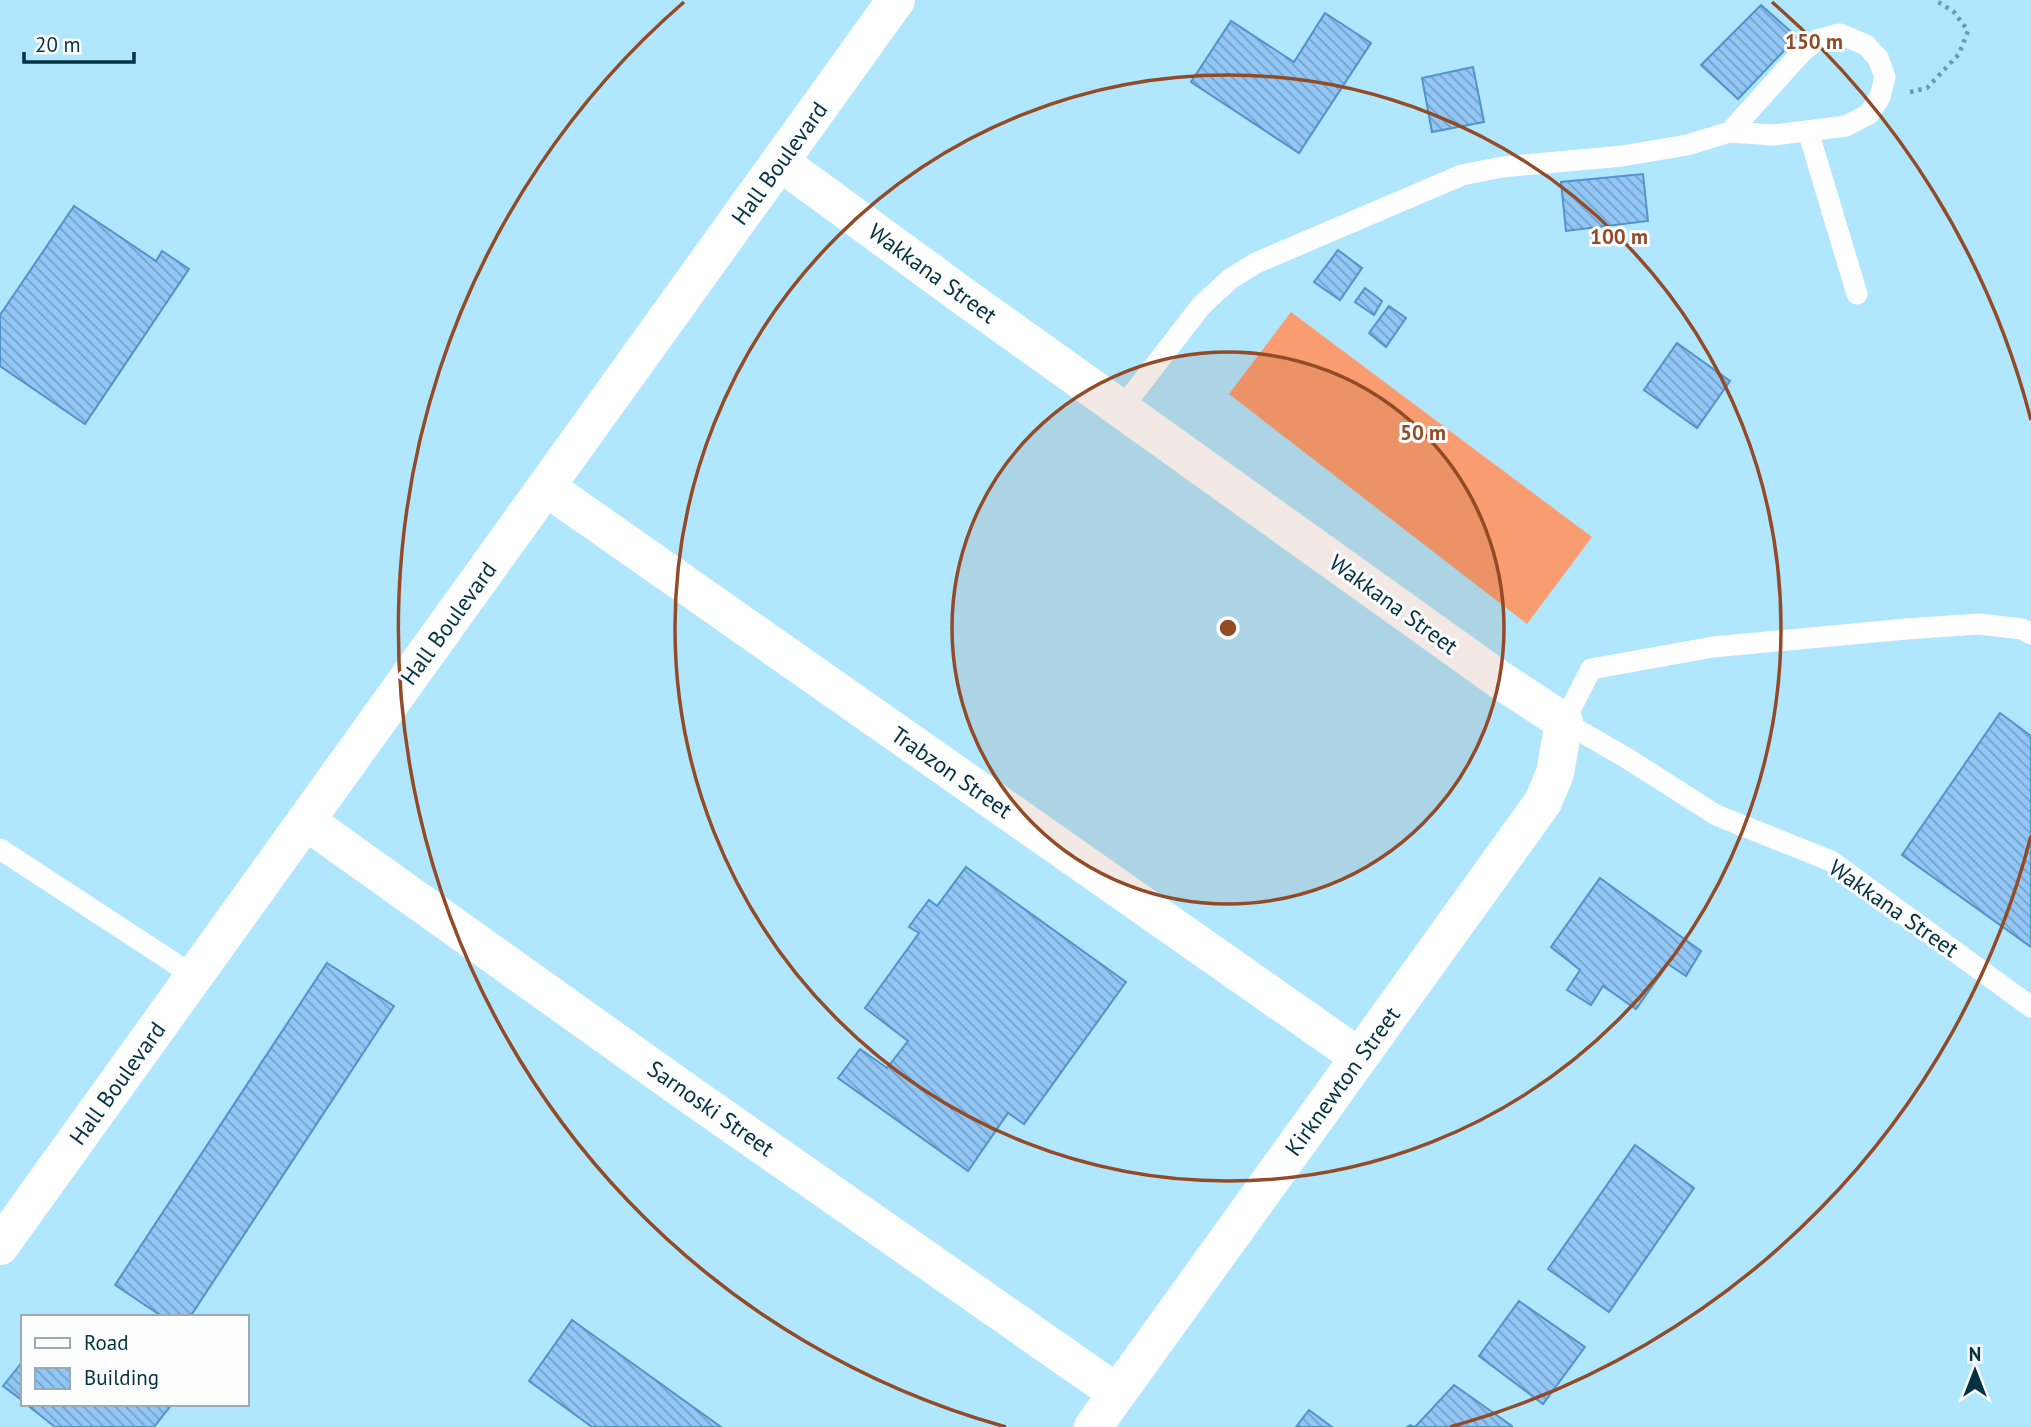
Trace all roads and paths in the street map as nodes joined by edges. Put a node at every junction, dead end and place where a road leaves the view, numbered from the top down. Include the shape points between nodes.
1 (896, 0) edge
2 (1935, 0) edge
3 (1880, 97) junction
4 (1808, 131) junction
5 (1730, 132) junction
6 (780, 162) junction
7 (1857, 294) dead end
8 (1122, 408) junction
9 (546, 486) junction
10 (2031, 634) edge
11 (1564, 722) junction
12 (306, 821) junction
13 (0, 849) edge
14 (194, 976) junction
15 (2031, 1007) edge
16 (1359, 1057) junction
17 (0, 1246) edge
18 (1118, 1393) junction
19 (1093, 1427) edge

1 - 6 street, Hall Boulevard
2 - 3 path via 1955,12 1968,31 1959,54 1927,88
3 - 4 lane via 1869,114 1846,126
3 - 5 lane via 1885,77 1878,58 1866,45 1840,34 1816,40 1802,52
4 - 5 lane via 1774,135
4 - 7 lane
5 - 8 lane via 1622,156 1462,174 1256,263 1201,306
6 - 8 street, Wakkana Street
6 - 9 street, Hall Boulevard
8 - 11 street, Wakkana Street
9 - 12 street, Hall Boulevard
9 - 16 street, Trabzon Street
10 - 11 lane via 1979,624 1906,629 1713,647 1591,669
11 - 15 lane, Wakkana Street via 1716,815 1831,861
11 - 16 street, Kirknewton Street via 1555,773 1543,802
12 - 14 street, Hall Boulevard
12 - 18 street, Sarnoski Street
13 - 14 lane
14 - 17 street, Hall Boulevard
16 - 18 street, Kirknewton Street
18 - 19 street, Kirknewton Street

